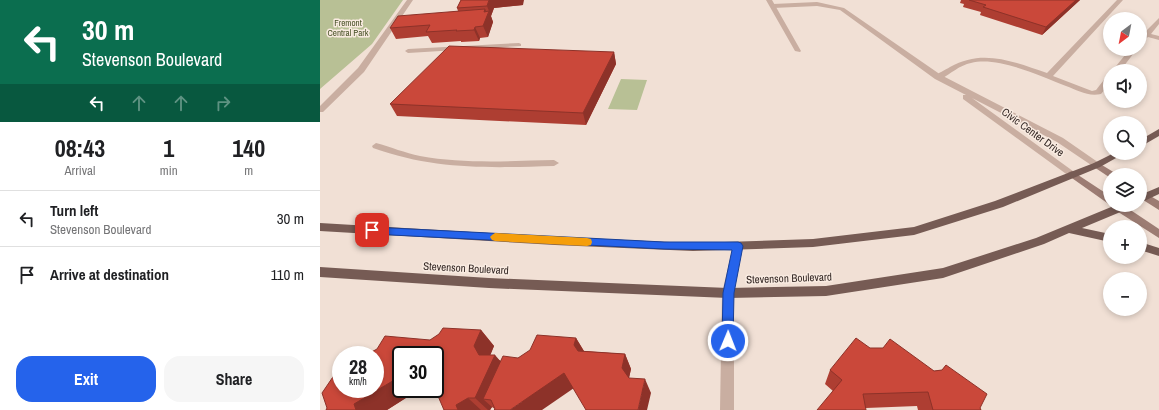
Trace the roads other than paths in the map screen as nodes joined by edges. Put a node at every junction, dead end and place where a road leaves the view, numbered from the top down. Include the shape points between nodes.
1 (410, 0) edge
2 (1120, 0) edge
3 (771, 3) edge
4 (1159, 20) edge
5 (1101, 21) joint
6 (1147, 30) edge
7 (1147, 35) edge
8 (1159, 38) edge
9 (519, 45) dead end
10 (408, 51) dead end
11 (798, 51) dead end
12 (1128, 56) edge
13 (1122, 64) edge
14 (1048, 77) junction
15 (941, 78) junction
16 (1103, 86) edge
17 (320, 110) edge
18 (1159, 132) edge
19 (1147, 140) edge
20 (376, 146) dead end
21 (1105, 160) edge
22 (554, 163) dead end
23 (1096, 164) junction
24 (1103, 169) edge
25 (1072, 174) junction
26 (1159, 190) edge
27 (1147, 194) edge
28 (1103, 196) edge
29 (1147, 199) edge
30 (1159, 206) edge
31 (1107, 212) edge
32 (1129, 212) edge
33 (320, 227) edge
34 (1068, 229) junction
35 (1159, 234) edge
36 (1103, 236) edge
37 (738, 246) junction
38 (1147, 248) edge
39 (1159, 252) edge
40 (320, 272) edge
41 (728, 293) junction
42 (727, 410) edge

1 - 17 street via 361,70
2 - 5 street
3 - 11 street
3 - 15 street, Civic Center Drive via 815,3 842,9
4 - 6 street
5 - 14 street
7 - 8 street
9 - 10 street
12 - 13 street
14 - 15 street via 998,61 982,59 968,61
14 - 16 street via 1091,93 1098,92
15 - 23 street, Civic Center Drive via 1060,140
15 - 25 street, Civic Center Drive
18 - 19 main road
20 - 22 street via 395,154 438,162 480,166
21 - 23 main road
23 - 24 main road, Civic Center Drive
23 - 25 main road
25 - 28 main road, Civic Center Drive
25 - 37 main road via 999,204 914,230 813,243
26 - 27 main road
29 - 30 main road
31 - 34 main road, Stevenson Boulevard
32 - 35 main road
33 - 37 main road via 694,247
34 - 36 main road
34 - 41 main road, Stevenson Boulevard via 1040,241 943,273 826,291
37 - 41 street
38 - 39 main road
40 - 41 main road, Stevenson Boulevard via 489,283
41 - 42 street

